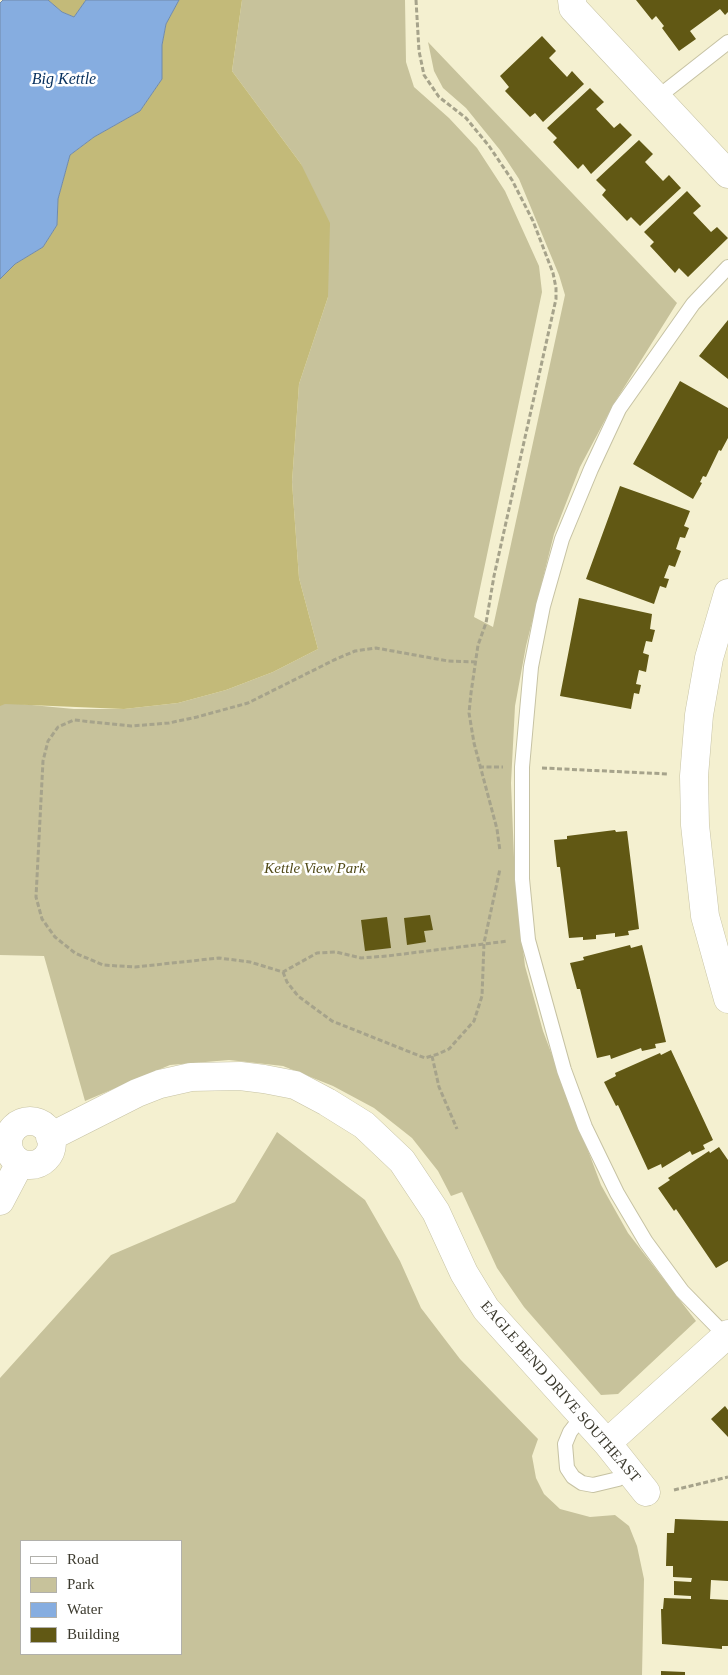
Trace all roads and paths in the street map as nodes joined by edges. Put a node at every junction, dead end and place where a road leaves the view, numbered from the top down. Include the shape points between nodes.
1 (416, 0) edge
2 (572, 0) edge
3 (728, 42) edge
4 (658, 97) junction
5 (728, 174) edge
6 (728, 267) edge
7 (728, 593) edge
8 (476, 662) junction
9 (479, 767) junction
10 (522, 767) junction
11 (676, 775) dead end
12 (500, 854) dead end
13 (501, 863) dead end
14 (528, 940) junction
15 (484, 943) junction
16 (283, 972) junction
17 (728, 998) edge
18 (432, 1056) junction
19 (8, 1122) edge
20 (457, 1129) dead end
21 (50, 1136) junction
22 (20, 1163) junction
23 (0, 1201) edge
24 (727, 1335) edge
25 (583, 1415) junction
26 (607, 1443) junction
27 (728, 1478) edge
28 (638, 1482) joint
29 (674, 1490) dead end

1 - 8 path via 424,75 439,97 466,118 512,180 533,221 556,288
2 - 4 street via 574,8
3 - 4 lane
4 - 5 street
6 - 10 lane via 693,304 619,409 580,495 562,539 543,606 531,667
7 - 17 street via 709,658 699,715 694,776 696,843 705,916
8 - 9 path via 469,713
8 - 16 path via 448,661 376,648 355,651 248,703 223,711 169,723 131,726 74,720 58,727 48,741 43,761 36,897 42,919 55,937 75,953 103,965 135,967 219,958 250,962
9 - 10 path
9 - 12 path
10 - 11 path
10 - 14 lane via 522,880
13 - 15 path
14 - 15 path
14 - 24 lane via 564,1070 585,1127 617,1193 646,1242 682,1291
15 - 16 path via 361,958 336,952 317,953
15 - 18 path via 482,996 474,1021 449,1048
16 - 18 path via 298,996 332,1021 399,1049 425,1058
18 - 20 path via 439,1088
19 - 21 street via 31,1121 46,1129
19 - 22 street via 8,1150
21 - 22 street via 52,1145 44,1160 28,1165
21 - 25 street, EAGLE BEND DRIVE SOUTHEAST via 137,1093 191,1077 240,1076 295,1085 364,1125 402,1161 436,1212 464,1273 486,1309
22 - 23 street
24 - 26 street
25 - 26 street, EAGLE BEND DRIVE SOUTHEAST
25 - 28 lane via 565,1444 567,1468 573,1477 593,1486 618,1479
26 - 28 street, EAGLE BEND DRIVE SOUTHEAST
27 - 29 path

